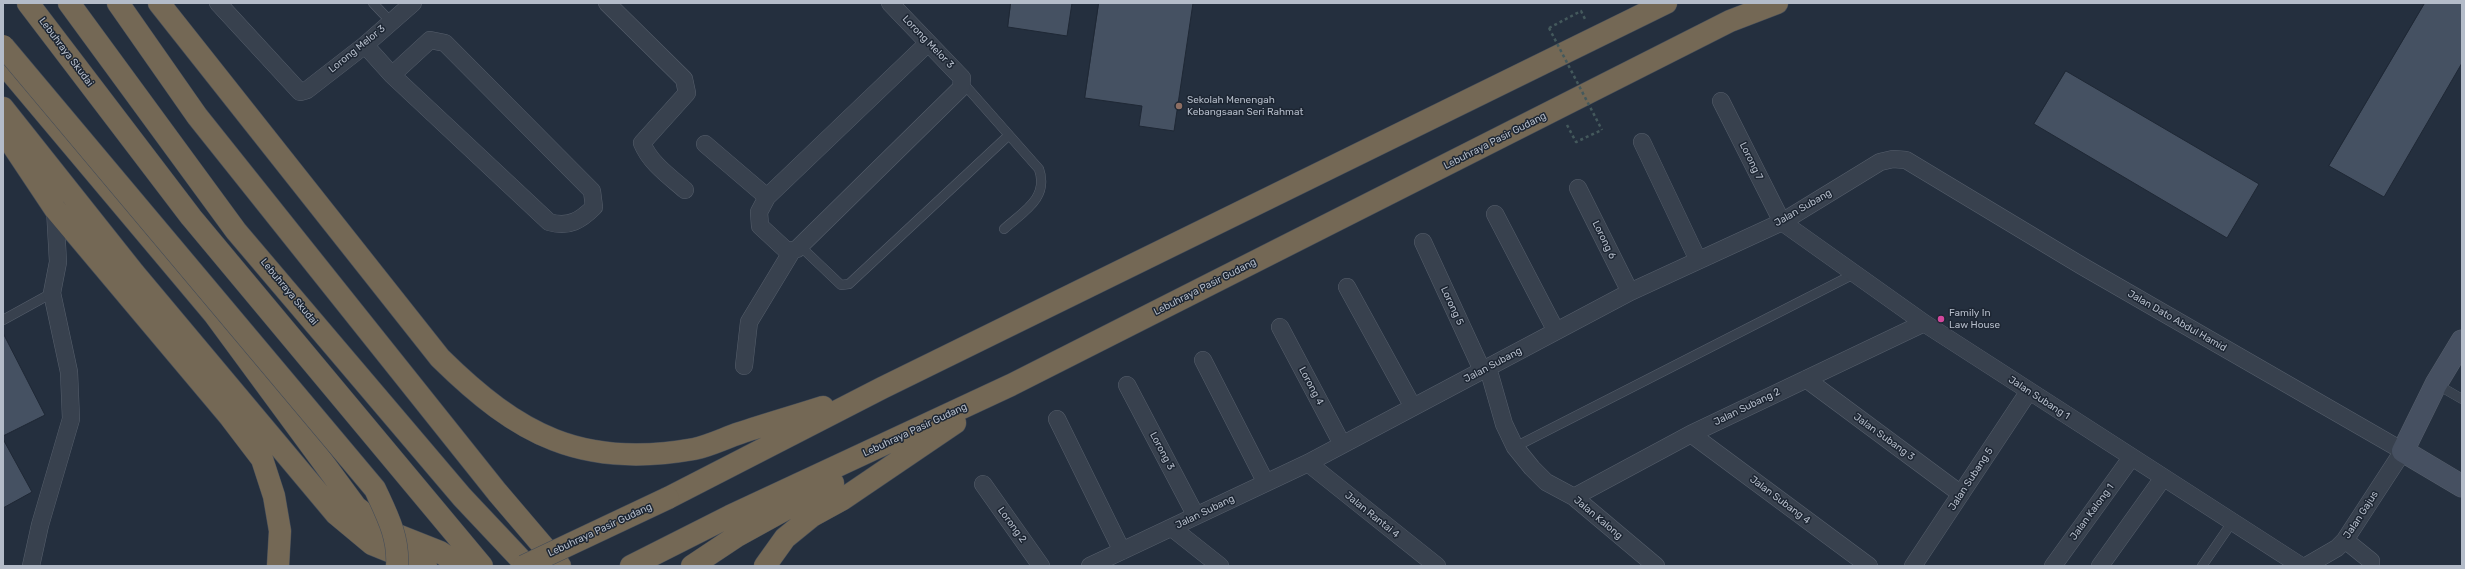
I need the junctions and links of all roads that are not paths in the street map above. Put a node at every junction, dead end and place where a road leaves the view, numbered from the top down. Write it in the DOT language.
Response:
graph roads {
  1 [pos="28,3"];
  2 [pos="69,3"];
  3 [pos="118,3"];
  4 [pos="151,3"];
  5 [pos="159,3"];
  6 [pos="218,3"];
  7 [pos="373,3"];
  8 [pos="413,3"];
  9 [pos="607,3"];
  10 [pos="890,3"];
  11 [pos="1666,3"];
  12 [pos="1777,3"];
  13 [pos="391,22"];
  14 [pos="928,43"];
  15 [pos="365,45"];
  16 [pos="3,46"];
  17 [pos="3,63"];
  18 [pos="392,75"];
  19 [pos="963,82"];
  20 [pos="1721,101"];
  21 [pos="3,108"];
  22 [pos="3,131"];
  23 [pos="1009,135"];
  24 [pos="1642,142"];
  25 [pos="705,144"];
  26 [pos="1892,159"];
  27 [pos="1578,188"];
  28 [pos="685,190"];
  29 [pos="767,196"];
  30 [pos="55,209"];
  31 [pos="1494,214"];
  32 [pos="1782,222"];
  33 [pos="1004,229"];
  34 [pos="1423,242"];
  35 [pos="796,249"];
  36 [pos="1698,260"];
  37 [pos="1854,274"];
  38 [pos="1347,287"];
  39 [pos="1630,292"];
  40 [pos="52,293"];
  41 [pos="3,320"];
  42 [pos="1924,323"];
  43 [pos="1280,327"];
  44 [pos="1556,331"];
  45 [pos="2461,341"];
  46 [pos="440,358"];
  47 [pos="1203,360"];
  48 [pos="744,366"];
  49 [pos="1485,369"];
  50 [pos="1806,379"];
  51 [pos="2436,384"];
  52 [pos="1011,385"];
  53 [pos="1127,385"];
  54 [pos="882,388"];
  55 [pos="2028,391"];
  56 [pos="2462,399"];
  57 [pos="1413,407"];
  58 [pos="1058,419"];
  59 [pos="1691,434"];
  60 [pos="1342,444"];
  61 [pos="1515,446"];
  62 [pos="2403,451"];
  63 [pos="2131,458"];
  64 [pos="1308,463"];
  65 [pos="2163,478"];
  66 [pos="1266,483"];
  67 [pos="983,484"];
  68 [pos="2462,486"];
  69 [pos="1961,494"];
  70 [pos="1574,497"];
  71 [pos="1196,516"];
  72 [pos="2233,521"];
  73 [pos="734,526"];
  74 [pos="1172,528"];
  75 [pos="2346,540"];
  76 [pos="1122,551"];
  77 [pos="31,566"];
  78 [pos="278,566"];
  79 [pos="397,566"];
  80 [pos="426,566"];
  81 [pos="461,566"];
  82 [pos="482,566"];
  83 [pos="525,566"];
  84 [pos="560,566"];
  85 [pos="631,566"];
  86 [pos="692,566"];
  87 [pos="765,566"];
  88 [pos="1041,566"];
  89 [pos="1090,566"];
  90 [pos="1220,566"];
  91 [pos="1437,566"];
  92 [pos="1656,566"];
  93 [pos="1869,566"];
  94 [pos="1913,566"];
  95 [pos="2053,566"];
  96 [pos="2100,566"];
  97 [pos="2202,566"];
  98 [pos="2301,566"];
  99 [pos="2306,566"];
  100 [pos="2371,566"];
  1 -- 82 [label="highway, Lebuhraya Skudai"];
  2 -- 83 [label="highway, Lebuhraya Skudai"];
  3 -- 84 [label="highway"];
  4 -- 46 [label="highway"];
  5 -- 46 [label="highway"];
  6 -- 15 [label="street, Lorong Melor 3"];
  7 -- 13 [label="lane"];
  8 -- 13 [label="street, Lorong Melor 3"];
  9 -- 28 [label="street"];
  10 -- 14 [label="street, Lorong Melor 3"];
  11 -- 54 [label="highway, Lebuhraya Pasir Gudang"];
  12 -- 52 [label="highway, Lebuhraya Pasir Gudang"];
  13 -- 15 [label="street, Lorong Melor 3"];
  14 -- 19 [label="street, Lorong Melor 3"];
  14 -- 29 [label="street"];
  15 -- 18 [label="street"];
  16 -- 79 [label="highway, bridge"];
  17 -- 81 [label="highway"];
  18 -- 18 [label="street"];
  19 -- 23 [label="lane"];
  19 -- 35 [label="street"];
  20 -- 32 [label="street, Lorong 7"];
  21 -- 80 [label="highway"];
  22 -- 30 [label="highway"];
  23 -- 33 [label="lane"];
  23 -- 35 [label="lane"];
  24 -- 36 [label="street"];
  25 -- 29 [label="street"];
  26 -- 32 [label="street, Jalan Subang"];
  26 -- 62 [label="street, Jalan Dato Abdul Hamid"];
  27 -- 39 [label="street, Lorong 6"];
  29 -- 35 [label="street"];
  30 -- 40 [label="street"];
  30 -- 78 [label="highway"];
  31 -- 44 [label="street"];
  32 -- 36 [label="street, Jalan Subang"];
  32 -- 37 [label="street, Jalan Subang 1"];
  34 -- 49 [label="street, Lorong 5"];
  35 -- 48 [label="street"];
  36 -- 39 [label="street, Jalan Subang"];
  37 -- 42 [label="street, Jalan Subang 1"];
  37 -- 61 [label="lane"];
  38 -- 57 [label="street"];
  39 -- 44 [label="street, Jalan Subang"];
  40 -- 41 [label="lane"];
  40 -- 77 [label="street"];
  42 -- 50 [label="street, Jalan Subang 2"];
  42 -- 55 [label="street, Jalan Subang 1"];
  43 -- 60 [label="street, Lorong 4"];
  44 -- 49 [label="street, Jalan Subang"];
  45 -- 51 [label="street"];
  46 -- 54 [label="highway"];
  47 -- 66 [label="street"];
  49 -- 57 [label="street, Jalan Subang"];
  49 -- 61 [label="street, Jalan Kalong"];
  50 -- 59 [label="street, Jalan Subang 2"];
  50 -- 69 [label="street, Jalan Subang 3"];
  51 -- 56 [label="lane"];
  51 -- 62 [label="street"];
  52 -- 73 [label="highway, Lebuhraya Pasir Gudang"];
  52 -- 87 [label="highway"];
  53 -- 71 [label="street, Lorong 3"];
  54 -- 83 [label="highway, Lebuhraya Pasir Gudang, bridge"];
  55 -- 63 [label="street, Jalan Subang 1"];
  55 -- 69 [label="street, Jalan Subang 5"];
  57 -- 60 [label="street, Jalan Subang"];
  58 -- 76 [label="street"];
  59 -- 70 [label="street, Jalan Subang 2"];
  59 -- 93 [label="street, Jalan Subang 4"];
  60 -- 64 [label="street, Jalan Subang"];
  61 -- 70 [label="street, Jalan Kalong"];
  62 -- 68 [label="street, Jalan Dato Abdul Hamid"];
  62 -- 75 [label="street, Jalan Gajus"];
  63 -- 65 [label="street, Jalan Subang 1"];
  63 -- 95 [label="street, Jalan Kalong 1"];
  64 -- 66 [label="street, Jalan Subang"];
  64 -- 91 [label="street, Jalan Rantai 4"];
  65 -- 72 [label="street, Jalan Subang 1"];
  65 -- 96 [label="street"];
  66 -- 71 [label="street, Jalan Subang"];
  67 -- 88 [label="street, Lorong 2"];
  69 -- 94 [label="street, Jalan Subang 5"];
  70 -- 92 [label="street, Jalan Kalong"];
  71 -- 74 [label="street, Jalan Subang"];
  72 -- 97 [label="lane"];
  72 -- 98 [label="street, Jalan Subang 1"];
  73 -- 85 [label="highway, Lebuhraya Pasir Gudang"];
  73 -- 86 [label="highway"];
  74 -- 76 [label="street, Jalan Subang"];
  74 -- 90 [label="street"];
  75 -- 99 [label="street, Jalan Gajus"];
  75 -- 100 [label="street"];
  76 -- 89 [label="street, Jalan Subang"];
}
